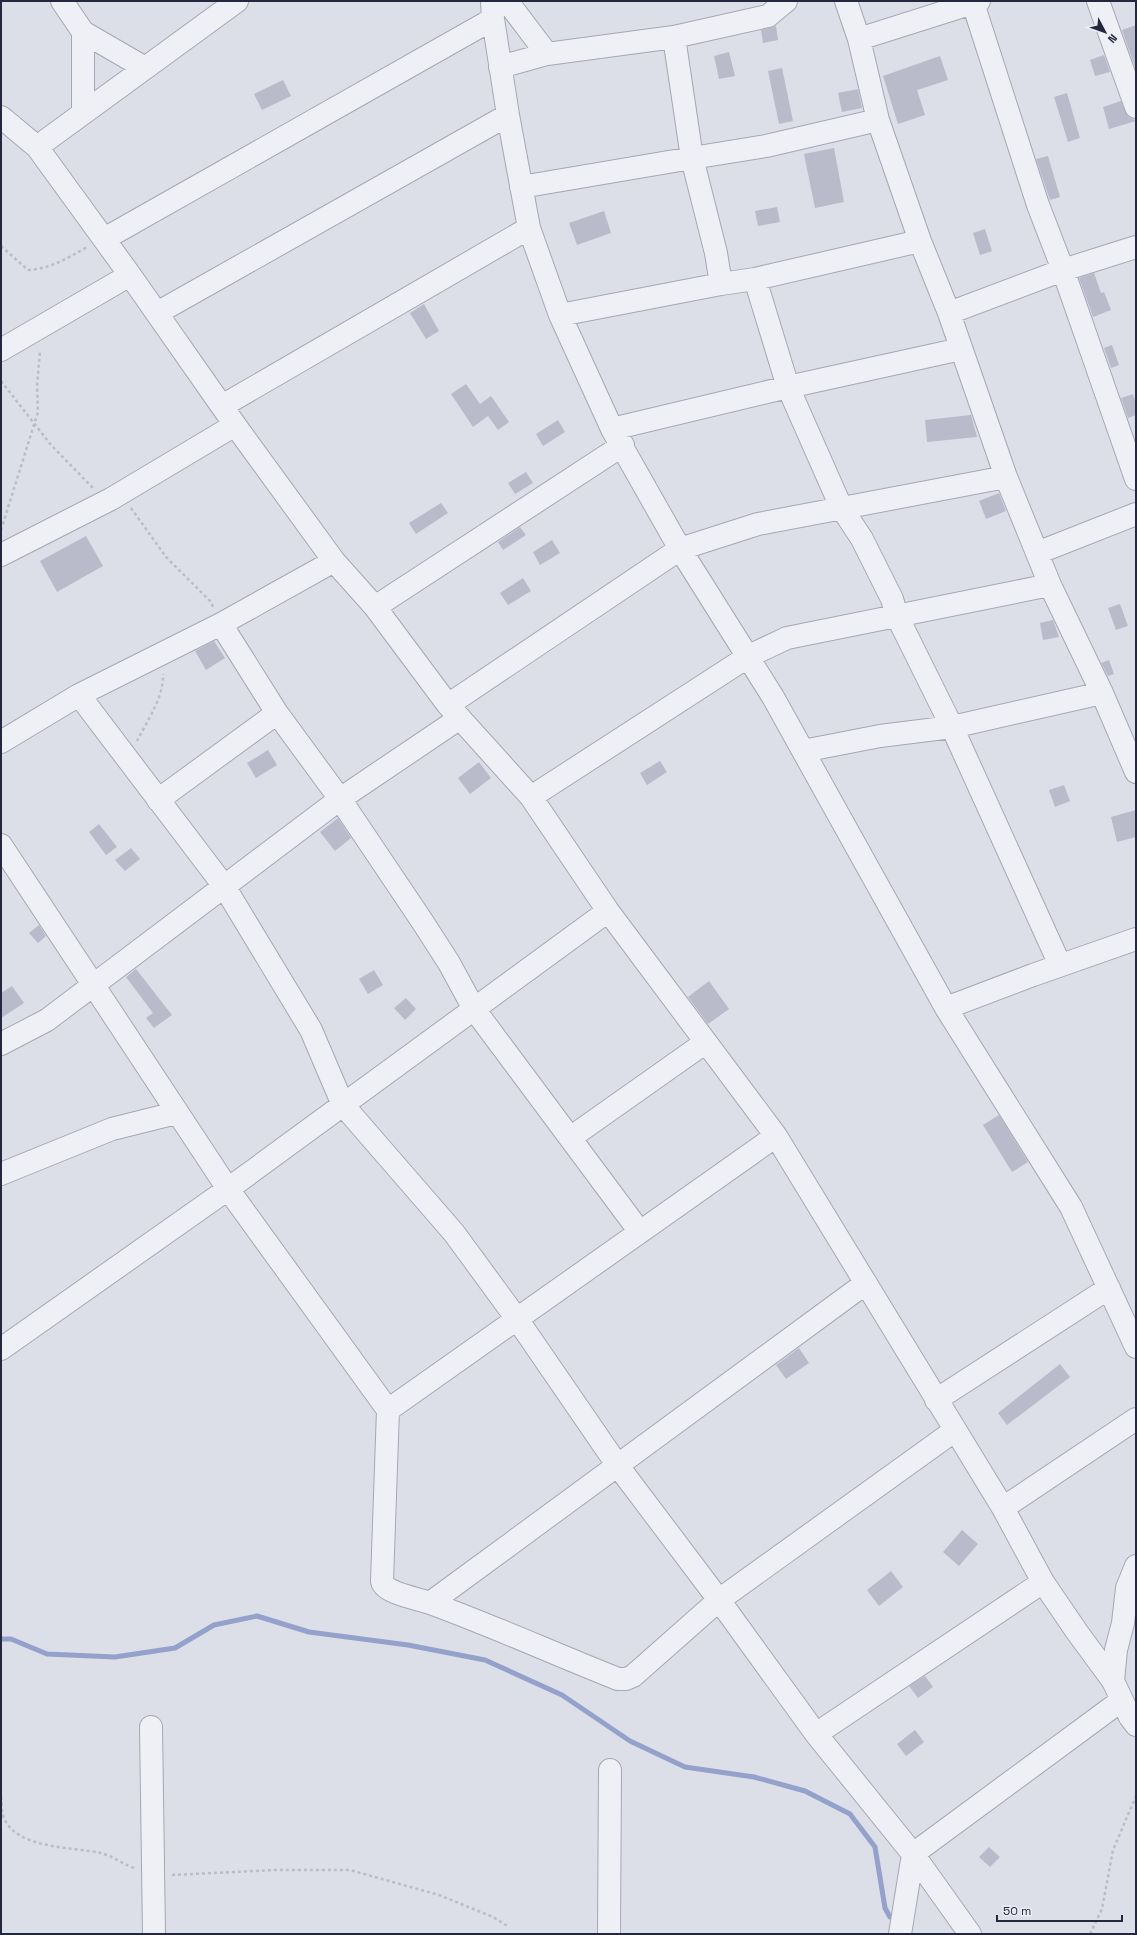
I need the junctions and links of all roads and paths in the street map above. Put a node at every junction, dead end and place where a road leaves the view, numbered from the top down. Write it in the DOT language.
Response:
graph roads {
  1 [pos="62,1"];
  2 [pos="237,1"];
  3 [pos="786,1"];
  4 [pos="846,1"];
  5 [pos="1098,1"];
  6 [pos="976,2"];
  7 [pos="516,6"];
  8 [pos="944,7"];
  9 [pos="493,10"];
  10 [pos="83,32"];
  11 [pos="674,37"];
  12 [pos="859,39"];
  13 [pos="547,54"];
  14 [pos="500,67"];
  15 [pos="145,68"];
  16 [pos="1136,107"];
  17 [pos="83,113"];
  18 [pos="508,116"];
  19 [pos="1,117"];
  20 [pos="878,120"];
  21 [pos="37,147"];
  22 [pos="692,158"];
  23 [pos="521,187"];
  24 [pos="529,228"];
  25 [pos="104,239"];
  26 [pos="920,241"];
  27 [pos="1,246"];
  28 [pos="1136,247"];
  29 [pos="1063,270"];
  30 [pos="130,275"];
  31 [pos="755,279"];
  32 [pos="720,284"];
  33 [pos="157,313"];
  34 [pos="949,313"];
  35 [pos="560,315"];
  36 [pos="43,326"];
  37 [pos="961,349"];
  38 [pos="1,350"];
  39 [pos="788,387"];
  40 [pos="222,406"];
  41 [pos="235,425"];
  42 [pos="617,437"];
  43 [pos="1006,477"];
  44 [pos="1136,479"];
  45 [pos="841,507"];
  46 [pos="1136,514"];
  47 [pos="1,530"];
  48 [pos="680,549"];
  49 [pos="1037,553"];
  50 [pos="1,555"];
  51 [pos="334,561"];
  52 [pos="1050,585"];
  53 [pos="374,607"];
  54 [pos="897,616"];
  55 [pos="221,624"];
  56 [pos="162,653"];
  57 [pos="749,656"];
  58 [pos="1102,693"];
  59 [pos="79,695"];
  60 [pos="454,711"];
  61 [pos="277,713"];
  62 [pos="952,727"];
  63 [pos="1,742"];
  64 [pos="803,751"];
  65 [pos="127,758"];
  66 [pos="1136,772"];
  67 [pos="531,797"];
  68 [pos="340,799"];
  69 [pos="158,800"];
  70 [pos="1,845"];
  71 [pos="224,886"];
  72 [pos="608,911"];
  73 [pos="1136,939"];
  74 [pos="1060,966"];
  75 [pos="94,985"];
  76 [pos="946,1008"];
  77 [pos="474,1009"];
  78 [pos="706,1042"];
  79 [pos="1,1044"];
  80 [pos="343,1105"];
  81 [pos="176,1113"];
  82 [pos="776,1136"];
  83 [pos="570,1138"];
  84 [pos="1,1174"];
  85 [pos="228,1189"];
  86 [pos="640,1232"];
  87 [pos="866,1283"];
  88 [pos="1109,1288"];
  89 [pos="517,1319"];
  90 [pos="1136,1347"];
  91 [pos="1,1349"];
  92 [pos="936,1400"];
  93 [pos="388,1410"];
  94 [pos="1136,1419"];
  95 [pos="954,1431"];
  96 [pos="618,1466"];
  97 [pos="1002,1508"];
  98 [pos="1136,1566"];
  99 [pos="1043,1582"];
  100 [pos="719,1600"];
  101 [pos="430,1602"];
  102 [pos="1113,1681"];
  103 [pos="1122,1700"];
  104 [pos="1136,1725"];
  105 [pos="152,1728"];
  106 [pos="816,1734"];
  107 [pos="610,1770"];
  108 [pos="1136,1796"];
  109 [pos="1,1797"];
  110 [pos="913,1854"];
  111 [pos="141,1871"];
  112 [pos="165,1874"];
  113 [pos="509,1927"];
  114 [pos="154,1934"];
  115 [pos="609,1934"];
  116 [pos="900,1934"];
  117 [pos="970,1934"];
  118 [pos="1090,1934"];
  1 -- 10 [label="street"];
  2 -- 15 [label="street"];
  3 -- 11 [label="street"];
  4 -- 12 [label="street"];
  5 -- 16 [label="street"];
  6 -- 8 [label="street"];
  6 -- 29 [label="street"];
  7 -- 13 [label="street"];
  8 -- 12 [label="street"];
  9 -- 14 [label="street"];
  9 -- 25 [label="street"];
  10 -- 15 [label="street"];
  10 -- 17 [label="street"];
  11 -- 13 [label="street"];
  11 -- 22 [label="street"];
  12 -- 20 [label="street"];
  13 -- 14 [label="street"];
  14 -- 18 [label="street"];
  15 -- 17 [label="street"];
  17 -- 21 [label="street"];
  18 -- 23 [label="street"];
  18 -- 33 [label="street"];
  19 -- 21 [label="street"];
  20 -- 22 [label="street"];
  20 -- 26 [label="street"];
  21 -- 25 [label="street"];
  22 -- 23 [label="street"];
  22 -- 32 [label="street"];
  23 -- 24 [label="street"];
  24 -- 35 [label="street"];
  24 -- 40 [label="street"];
  25 -- 27 [label="path"];
  25 -- 30 [label="street"];
  26 -- 31 [label="street"];
  26 -- 34 [label="street"];
  28 -- 29 [label="street"];
  29 -- 34 [label="street"];
  29 -- 44 [label="street"];
  30 -- 33 [label="street"];
  30 -- 36 [label="street"];
  31 -- 32 [label="street"];
  31 -- 39 [label="street"];
  32 -- 35 [label="street"];
  33 -- 40 [label="street"];
  34 -- 37 [label="street"];
  35 -- 42 [label="street"];
  36 -- 38 [label="street"];
  36 -- 47 [label="path"];
  37 -- 39 [label="street"];
  37 -- 43 [label="street"];
  39 -- 42 [label="street"];
  39 -- 45 [label="street"];
  40 -- 41 [label="street"];
  41 -- 50 [label="street"];
  41 -- 51 [label="street"];
  42 -- 48 [label="street"];
  42 -- 53 [label="street"];
  43 -- 45 [label="street"];
  43 -- 49 [label="street"];
  45 -- 48 [label="street"];
  45 -- 54 [label="street"];
  46 -- 49 [label="street"];
  48 -- 57 [label="street"];
  48 -- 60 [label="street"];
  49 -- 52 [label="street"];
  51 -- 53 [label="street"];
  51 -- 55 [label="street"];
  52 -- 54 [label="street"];
  52 -- 58 [label="street"];
  53 -- 60 [label="street"];
  54 -- 57 [label="street"];
  54 -- 62 [label="street"];
  55 -- 56 [label="street"];
  55 -- 61 [label="street"];
  56 -- 59 [label="street"];
  56 -- 65 [label="path"];
  57 -- 64 [label="street"];
  57 -- 67 [label="street"];
  58 -- 62 [label="street"];
  58 -- 66 [label="street"];
  59 -- 63 [label="street"];
  59 -- 65 [label="street"];
  60 -- 67 [label="street"];
  60 -- 68 [label="street"];
  61 -- 68 [label="street"];
  61 -- 69 [label="street"];
  62 -- 64 [label="street"];
  62 -- 74 [label="street"];
  64 -- 76 [label="street"];
  65 -- 69 [label="street"];
  67 -- 72 [label="street"];
  68 -- 71 [label="street"];
  68 -- 77 [label="street"];
  69 -- 71 [label="street"];
  70 -- 75 [label="street"];
  71 -- 75 [label="street"];
  71 -- 80 [label="street"];
  72 -- 77 [label="street"];
  72 -- 78 [label="street"];
  73 -- 74 [label="street"];
  74 -- 76 [label="street"];
  75 -- 79 [label="street"];
  75 -- 81 [label="street"];
  76 -- 88 [label="street"];
  77 -- 80 [label="street"];
  77 -- 83 [label="street"];
  78 -- 82 [label="street"];
  78 -- 83 [label="street"];
  80 -- 85 [label="street"];
  80 -- 89 [label="street"];
  81 -- 84 [label="street"];
  81 -- 85 [label="street"];
  82 -- 86 [label="street"];
  82 -- 87 [label="street"];
  83 -- 86 [label="street"];
  85 -- 91 [label="street"];
  85 -- 93 [label="street"];
  86 -- 89 [label="street"];
  87 -- 92 [label="street"];
  87 -- 96 [label="street"];
  88 -- 90 [label="street"];
  88 -- 92 [label="street"];
  89 -- 93 [label="street"];
  89 -- 96 [label="street"];
  92 -- 95 [label="street"];
  93 -- 101 [label="street"];
  94 -- 97 [label="street"];
  95 -- 97 [label="street"];
  95 -- 100 [label="street"];
  96 -- 100 [label="street"];
  96 -- 101 [label="street"];
  97 -- 99 [label="street"];
  98 -- 102 [label="street"];
  99 -- 102 [label="street"];
  99 -- 106 [label="street"];
  100 -- 101 [label="street"];
  100 -- 106 [label="street"];
  102 -- 103 [label="street"];
  103 -- 104 [label="street"];
  103 -- 110 [label="street"];
  105 -- 114 [label="street"];
  106 -- 110 [label="street"];
  107 -- 115 [label="street"];
  108 -- 118 [label="path"];
  109 -- 111 [label="path"];
  110 -- 116 [label="street"];
  110 -- 117 [label="street"];
  112 -- 113 [label="path"];
}
